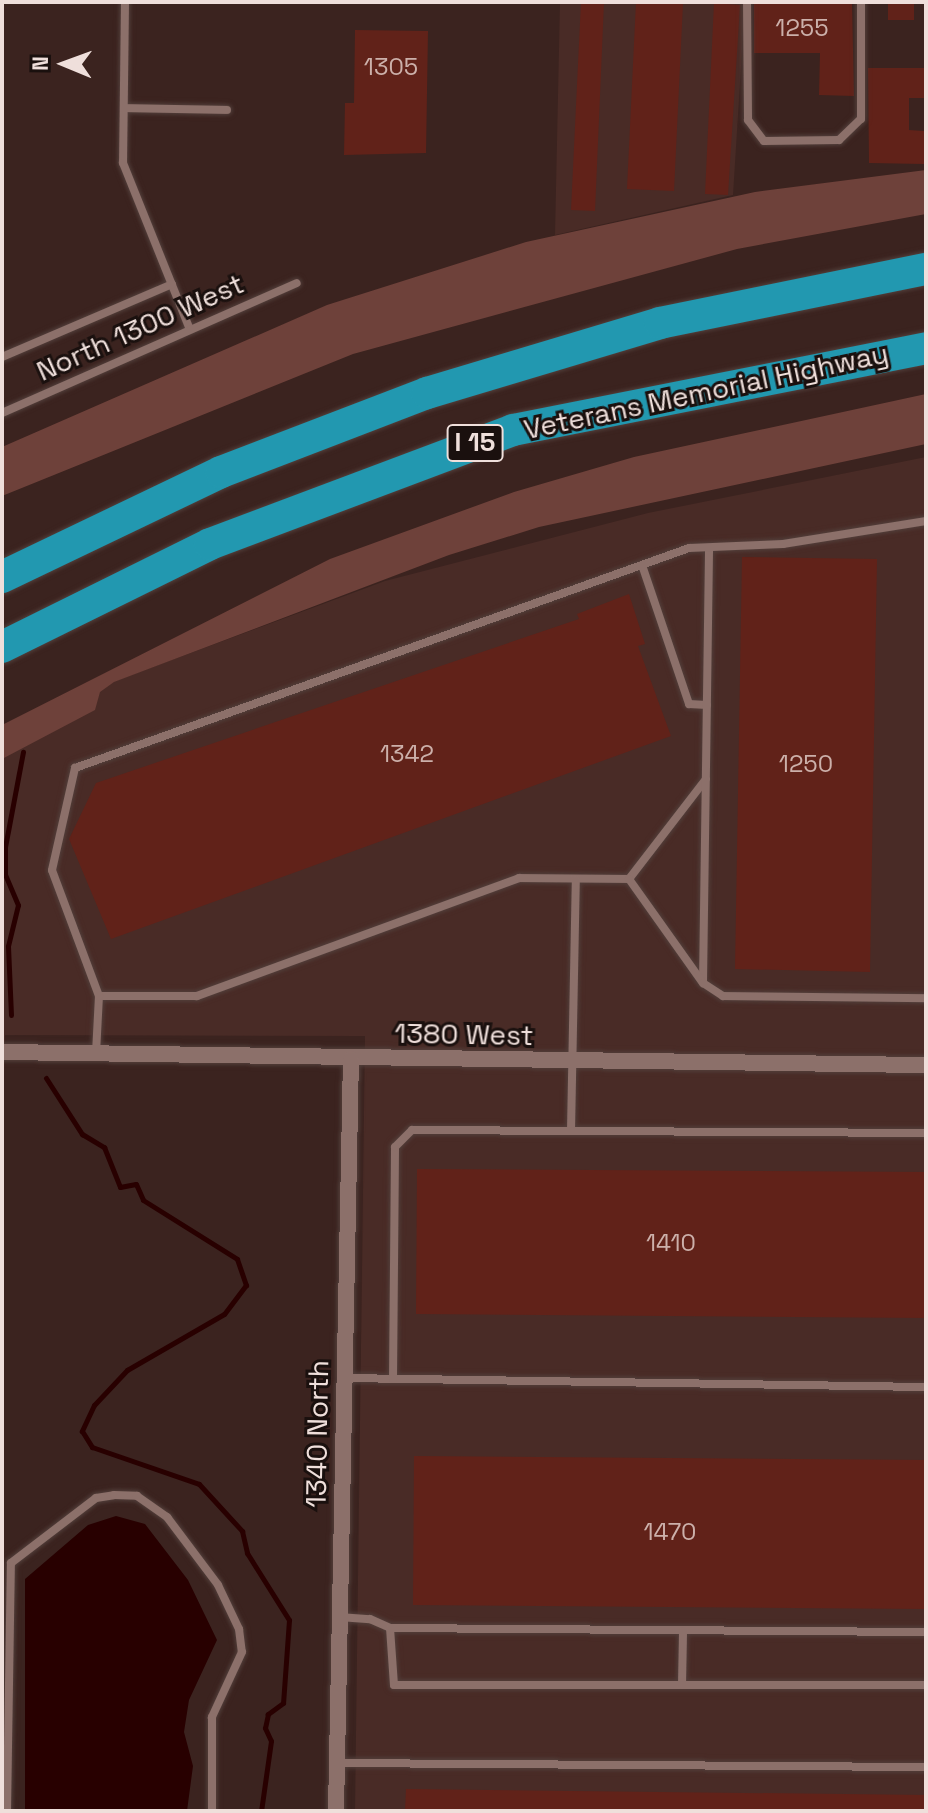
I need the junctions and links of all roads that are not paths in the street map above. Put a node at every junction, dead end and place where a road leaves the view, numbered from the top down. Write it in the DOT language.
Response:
graph roads {
  1 [pos="125,2"];
  2 [pos="747,3"];
  3 [pos="861,3"];
  4 [pos="124,108"];
  5 [pos="227,110"];
  6 [pos="926,269"];
  7 [pos="297,283"];
  8 [pos="172,284"];
  9 [pos="189,327"];
  10 [pos="926,348"];
  11 [pos="2,357"];
  12 [pos="2,413"];
  13 [pos="926,521"];
  14 [pos="709,548"];
  15 [pos="57,549"];
  16 [pos="2,561"];
  17 [pos="642,565"];
  18 [pos="2,577"];
  19 [pos="78,608"];
  20 [pos="2,647"];
  21 [pos="2,669"];
  22 [pos="707,705"];
  23 [pos="706,779"];
  24 [pos="576,879"];
  25 [pos="629,879"];
  26 [pos="703,983"];
  27 [pos="99,996"];
  28 [pos="926,998"];
  29 [pos="2,1052"];
  30 [pos="96,1053"];
  31 [pos="351,1059"];
  32 [pos="573,1061"];
  33 [pos="926,1065"];
  34 [pos="571,1131"];
  35 [pos="926,1133"];
  36 [pos="345,1378"];
  37 [pos="393,1379"];
  38 [pos="926,1387"];
  39 [pos="339,1617"];
  40 [pos="390,1628"];
  41 [pos="683,1631"];
  42 [pos="926,1632"];
  43 [pos="682,1685"];
  44 [pos="926,1685"];
  45 [pos="336,1763"];
  46 [pos="926,1767"];
  47 [pos="7,1811"];
  48 [pos="212,1811"];
  49 [pos="336,1811"];
  1 -- 4 [label="lane"];
  2 -- 3 [label="lane"];
  4 -- 5 [label="lane"];
  4 -- 8 [label="lane"];
  6 -- 15 [label="highway, I 15"];
  7 -- 9 [label="lane, North 1300 West"];
  8 -- 9 [label="lane"];
  8 -- 11 [label="lane"];
  9 -- 12 [label="lane, North 1300 West"];
  10 -- 19 [label="highway, Veterans Memorial Highway / I 15"];
  13 -- 14 [label="lane"];
  14 -- 17 [label="lane"];
  14 -- 22 [label="lane"];
  15 -- 16 [label="highway"];
  15 -- 18 [label="highway, I 15"];
  17 -- 22 [label="lane"];
  17 -- 27 [label="lane"];
  19 -- 20 [label="highway, Veterans Memorial Highway / I 15"];
  19 -- 21 [label="highway"];
  22 -- 23 [label="lane"];
  23 -- 25 [label="lane"];
  23 -- 26 [label="lane"];
  24 -- 25 [label="lane"];
  24 -- 27 [label="lane"];
  24 -- 32 [label="lane"];
  25 -- 26 [label="lane"];
  26 -- 28 [label="lane"];
  27 -- 30 [label="lane"];
  29 -- 30 [label="street, 1380 West"];
  30 -- 31 [label="street, 1380 West"];
  31 -- 32 [label="street, 1380 West"];
  31 -- 36 [label="street, 1340 North"];
  32 -- 33 [label="street, 1380 West"];
  32 -- 34 [label="lane"];
  34 -- 35 [label="lane"];
  34 -- 37 [label="lane"];
  36 -- 37 [label="lane"];
  36 -- 39 [label="street, 1340 North"];
  37 -- 38 [label="lane"];
  39 -- 40 [label="lane"];
  39 -- 45 [label="street, 1340 North"];
  40 -- 41 [label="lane"];
  40 -- 43 [label="lane"];
  41 -- 42 [label="lane"];
  41 -- 43 [label="lane"];
  43 -- 44 [label="lane"];
  45 -- 46 [label="lane"];
  45 -- 49 [label="street, 1340 North"];
  47 -- 48 [label="lane"];
}
